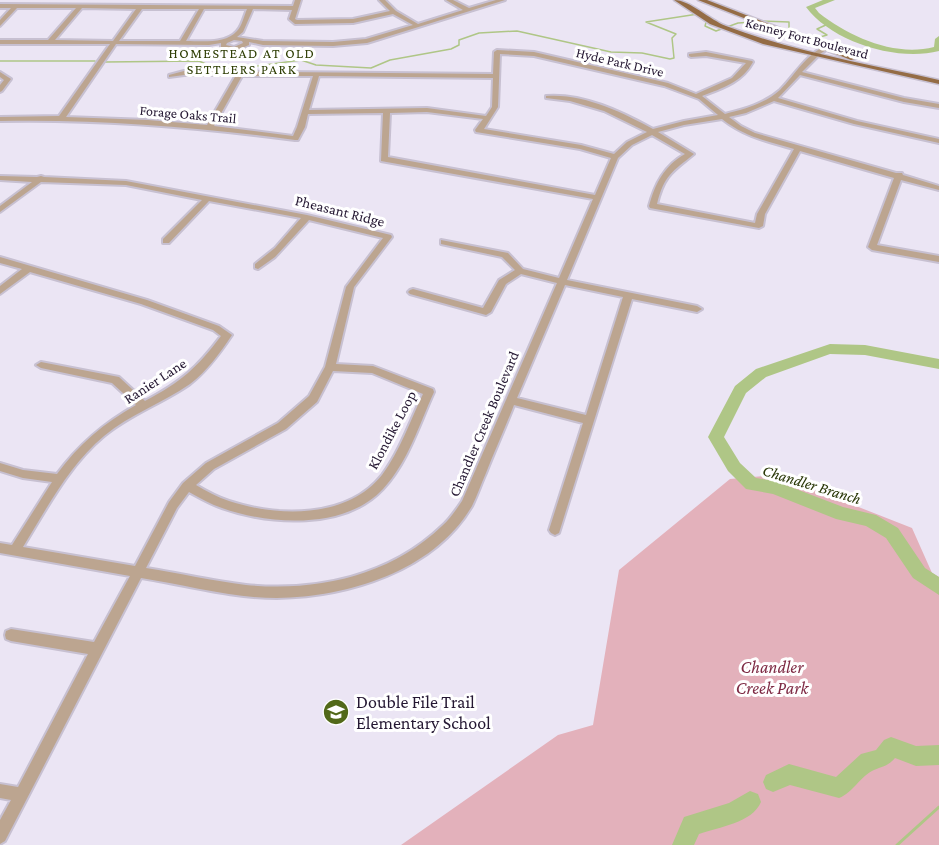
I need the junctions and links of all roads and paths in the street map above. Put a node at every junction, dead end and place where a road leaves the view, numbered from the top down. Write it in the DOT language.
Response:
graph roads {
  1 [pos="298,0"];
  2 [pos="382,0"];
  3 [pos="450,0"];
  4 [pos="502,0"];
  5 [pos="677,0"];
  6 [pos="701,0"];
  7 [pos="0,6"];
  8 [pos="16,6"];
  9 [pos="80,7"];
  10 [pos="140,7"];
  11 [pos="202,8"];
  12 [pos="250,8"];
  13 [pos="295,8"];
  14 [pos="468,10"];
  15 [pos="394,12"];
  16 [pos="0,24"];
  17 [pos="418,26"];
  18 [pos="240,32"];
  19 [pos="0,42"];
  20 [pos="50,42"];
  21 [pos="227,42"];
  22 [pos="245,42"];
  23 [pos="116,43"];
  24 [pos="183,43"];
  25 [pos="824,46"];
  26 [pos="691,55"];
  27 [pos="812,55"];
  28 [pos="799,73"];
  29 [pos="0,74"];
  30 [pos="240,74"];
  31 [pos="171,76"];
  32 [pos="315,76"];
  33 [pos="496,76"];
  34 [pos="939,80"];
  35 [pos="0,90"];
  36 [pos="696,96"];
  37 [pos="548,97"];
  38 [pos="773,99"];
  39 [pos="939,105"];
  40 [pos="387,111"];
  41 [pos="306,112"];
  42 [pos="723,116"];
  43 [pos="61,118"];
  44 [pos="488,118"];
  45 [pos="0,119"];
  46 [pos="210,127"];
  47 [pos="653,131"];
  48 [pos="939,141"];
  49 [pos="798,148"];
  50 [pos="615,157"];
  51 [pos="899,175"];
  52 [pos="0,178"];
  53 [pos="41,178"];
  54 [pos="939,188"];
  55 [pos="208,198"];
  56 [pos="598,198"];
  57 [pos="0,210"];
  58 [pos="307,217"];
  59 [pos="166,241"];
  60 [pos="444,242"];
  61 [pos="939,259"];
  62 [pos="0,260"];
  63 [pos="258,266"];
  64 [pos="28,269"];
  65 [pos="520,271"];
  66 [pos="561,281"];
  67 [pos="0,291"];
  68 [pos="413,292"];
  69 [pos="628,296"];
  70 [pos="697,309"];
  71 [pos="41,365"];
  72 [pos="330,367"];
  73 [pos="512,401"];
  74 [pos="144,406"];
  75 [pos="589,420"];
  76 [pos="0,467"];
  77 [pos="60,479"];
  78 [pos="187,486"];
  79 [pos="555,530"];
  80 [pos="0,548"];
  81 [pos="15,550"];
  82 [pos="138,572"];
  83 [pos="11,635"];
  84 [pos="97,649"];
  85 [pos="0,791"];
  86 [pos="22,795"];
  87 [pos="0,836"];
  1 -- 13 [label="street"];
  2 -- 15 [label="street"];
  3 -- 14 [label="street"];
  4 -- 14 [label="street"];
  5 -- 27 [label="main road, Kenney Fort Boulevard"];
  6 -- 25 [label="main road, Kenney Fort Boulevard"];
  7 -- 8 [label="street"];
  8 -- 9 [label="street"];
  8 -- 16 [label="street"];
  9 -- 10 [label="street"];
  9 -- 20 [label="street"];
  10 -- 11 [label="street"];
  10 -- 23 [label="street"];
  11 -- 12 [label="street"];
  11 -- 24 [label="street"];
  12 -- 13 [label="street"];
  12 -- 18 [label="street"];
  13 -- 15 [label="street"];
  14 -- 17 [label="street"];
  15 -- 17 [label="street"];
  17 -- 22 [label="street"];
  18 -- 21 [label="street"];
  18 -- 22 [label="street"];
  19 -- 20 [label="street"];
  20 -- 23 [label="street"];
  21 -- 22 [label="street"];
  21 -- 22 [label="street"];
  21 -- 24 [label="street"];
  23 -- 24 [label="street"];
  23 -- 43 [label="street"];
  25 -- 27 [label="street, Chandler Creek Boulevard"];
  25 -- 34 [label="main road, Kenney Fort Boulevard"];
  26 -- 36 [label="street"];
  27 -- 28 [label="street, Chandler Creek Boulevard"];
  27 -- 34 [label="main road, Kenney Fort Boulevard"];
  28 -- 38 [label="street, Chandler Creek Boulevard"];
  28 -- 39 [label="street"];
  29 -- 35 [label="street"];
  30 -- 31 [label="street"];
  30 -- 32 [label="street"];
  30 -- 46 [label="street"];
  32 -- 33 [label="street"];
  32 -- 41 [label="street, Forage Oaks Trail"];
  33 -- 36 [label="street, Hyde Park Drive"];
  33 -- 44 [label="street, Hyde Park Drive"];
  36 -- 42 [label="street, Hyde Park Drive"];
  37 -- 47 [label="street"];
  38 -- 42 [label="street, Chandler Creek Boulevard"];
  38 -- 48 [label="street"];
  40 -- 41 [label="street"];
  40 -- 44 [label="street"];
  40 -- 56 [label="street"];
  41 -- 46 [label="street, Forage Oaks Trail"];
  42 -- 47 [label="street, Chandler Creek Boulevard"];
  42 -- 49 [label="street, Hyde Park Drive"];
  43 -- 45 [label="street, Forage Oaks Trail"];
  43 -- 46 [label="street, Forage Oaks Trail"];
  44 -- 50 [label="street"];
  47 -- 49 [label="street"];
  47 -- 50 [label="street, Chandler Creek Boulevard"];
  49 -- 51 [label="street, Hyde Park Drive"];
  50 -- 56 [label="street, Chandler Creek Boulevard"];
  51 -- 54 [label="street, Hyde Park Drive"];
  51 -- 61 [label="street"];
  52 -- 53 [label="street, Pheasant Ridge"];
  53 -- 55 [label="street, Pheasant Ridge"];
  53 -- 57 [label="street"];
  55 -- 58 [label="street, Pheasant Ridge"];
  55 -- 59 [label="street"];
  56 -- 66 [label="street, Chandler Creek Boulevard"];
  58 -- 63 [label="street"];
  58 -- 72 [label="street, Pheasant Ridge"];
  60 -- 65 [label="street"];
  62 -- 64 [label="street, Ranier Lane"];
  64 -- 67 [label="street"];
  64 -- 74 [label="street, Ranier Lane"];
  65 -- 66 [label="street"];
  65 -- 68 [label="street"];
  66 -- 69 [label="street"];
  66 -- 73 [label="street, Chandler Creek Boulevard"];
  69 -- 70 [label="street"];
  69 -- 75 [label="street"];
  71 -- 74 [label="street"];
  72 -- 78 [label="street, Pheasant Ridge"];
  72 -- 78 [label="street, Klondike Loop"];
  73 -- 75 [label="street"];
  73 -- 82 [label="street, Chandler Creek Boulevard"];
  74 -- 77 [label="street, Ranier Lane"];
  75 -- 79 [label="street"];
  76 -- 77 [label="street"];
  77 -- 81 [label="street, Ranier Lane"];
  78 -- 82 [label="street, Pheasant Ridge"];
  80 -- 81 [label="street, Chandler Creek Boulevard"];
  81 -- 82 [label="street, Chandler Creek Boulevard"];
  82 -- 84 [label="street, Pheasant Ridge"];
  83 -- 84 [label="street"];
  84 -- 86 [label="street, Pheasant Ridge"];
  85 -- 86 [label="street"];
  86 -- 87 [label="street, Pheasant Ridge"];
}
